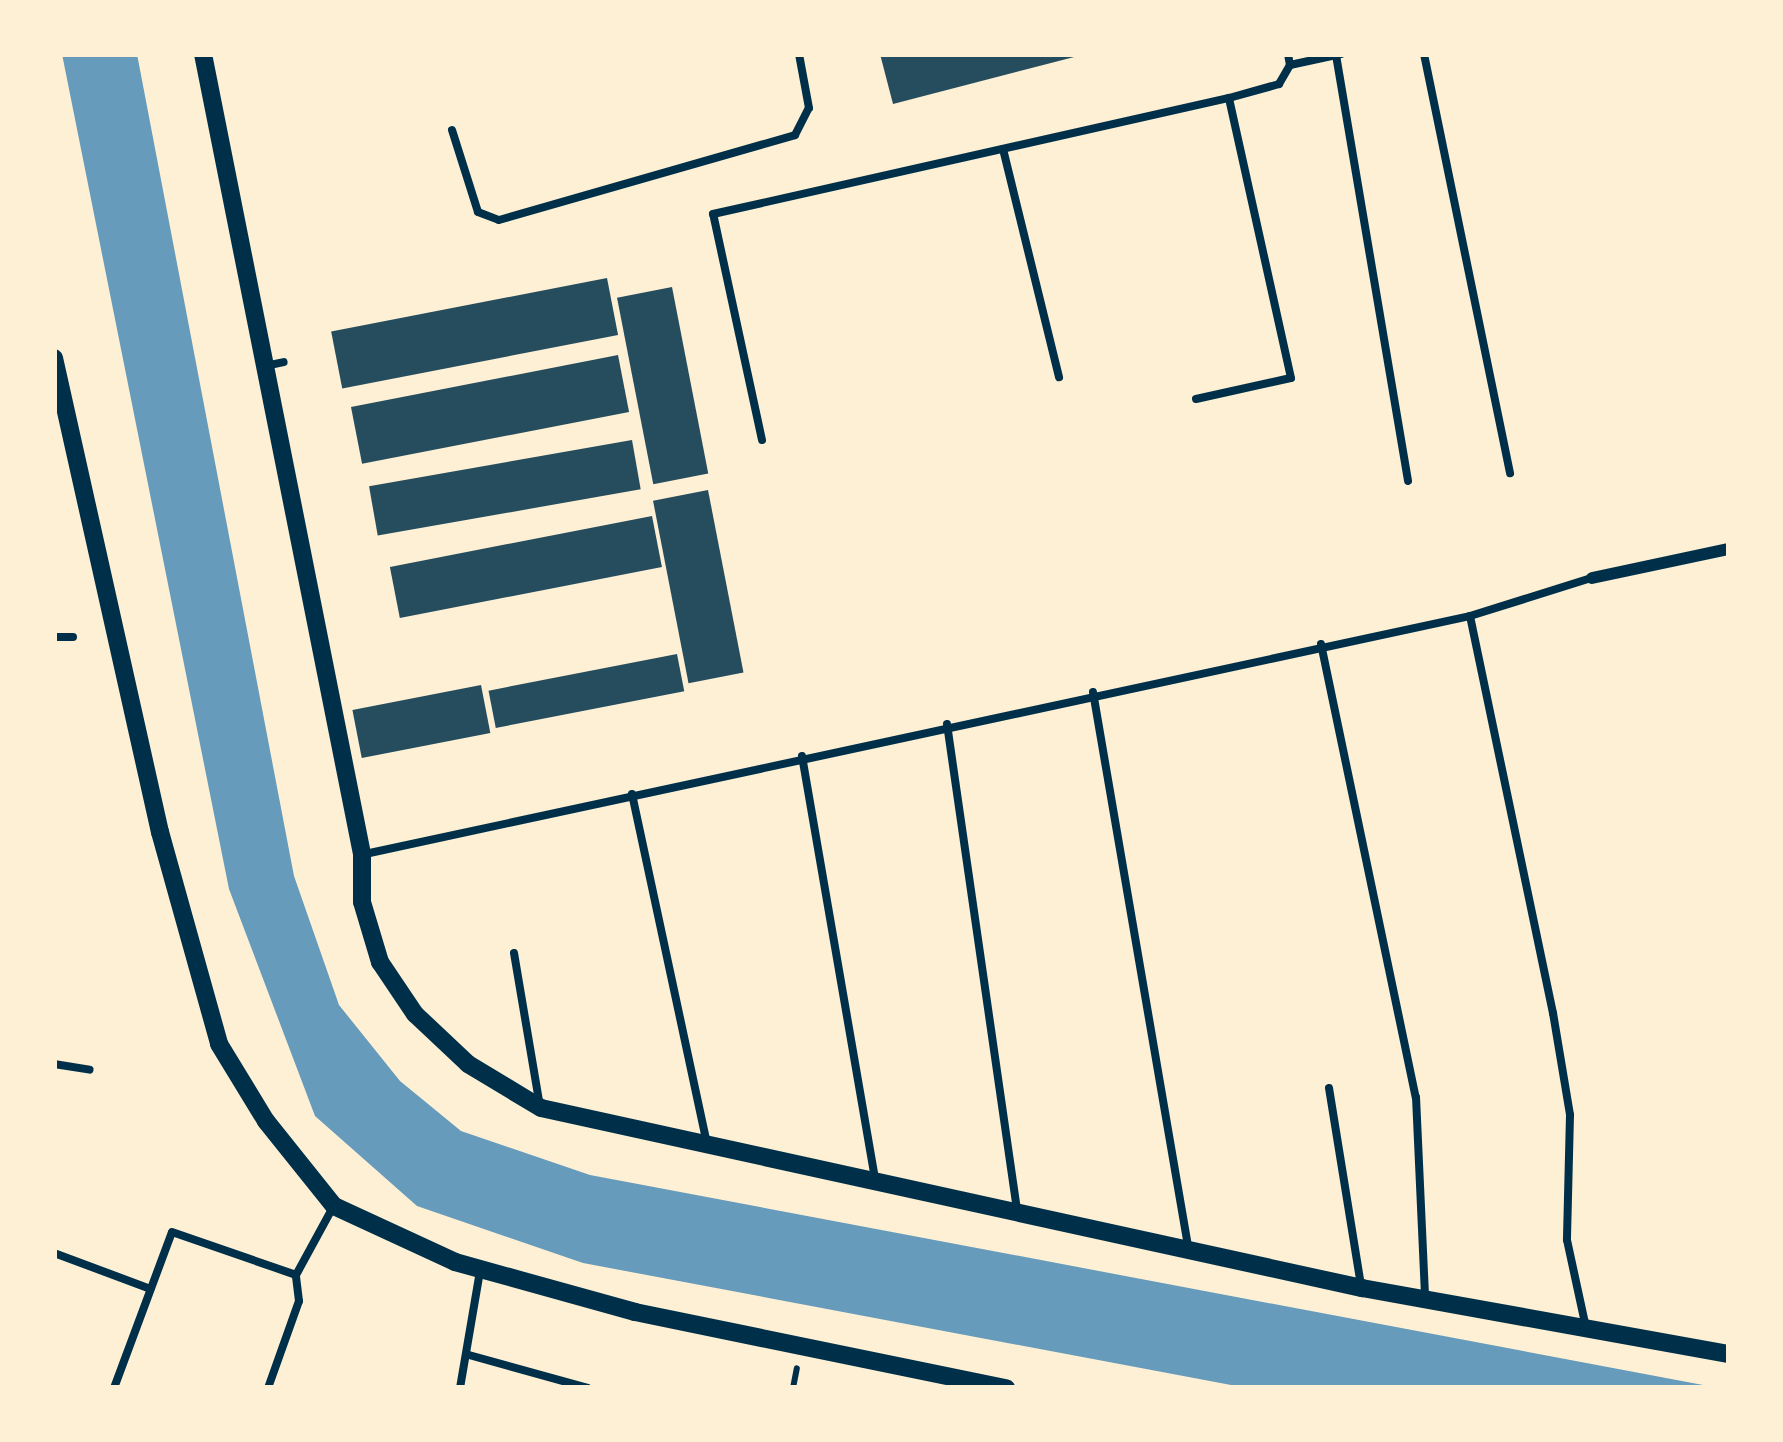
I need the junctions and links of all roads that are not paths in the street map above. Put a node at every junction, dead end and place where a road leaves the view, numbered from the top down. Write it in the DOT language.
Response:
graph roads {
  1 [pos="203,54"];
  2 [pos="799,54"];
  3 [pos="1288,54"];
  4 [pos="1424,54"];
  5 [pos="1338,55"];
  6 [pos="1290,65"];
  7 [pos="1229,98"];
  8 [pos="452,130"];
  9 [pos="1003,149"];
  10 [pos="54,358"];
  11 [pos="284,362"];
  12 [pos="263,366"];
  13 [pos="1059,377"];
  14 [pos="57,398"];
  15 [pos="1196,399"];
  16 [pos="762,440"];
  17 [pos="1510,472"];
  18 [pos="1408,481"];
  19 [pos="1729,549"];
  20 [pos="1592,578"];
  21 [pos="1470,616"];
  22 [pos="54,637"];
  23 [pos="73,637"];
  24 [pos="1321,644"];
  25 [pos="1093,692"];
  26 [pos="947,724"];
  27 [pos="802,756"];
  28 [pos="632,794"];
  29 [pos="362,854"];
  30 [pos="514,953"];
  31 [pos="54,1064"];
  32 [pos="90,1070"];
  33 [pos="1329,1088"];
  34 [pos="541,1108"];
  35 [pos="707,1145"];
  36 [pos="875,1182"];
  37 [pos="334,1205"];
  38 [pos="1018,1214"];
  39 [pos="1189,1250"];
  40 [pos="54,1253"];
  41 [pos="480,1268"];
  42 [pos="296,1275"];
  43 [pos="1362,1288"];
  44 [pos="151,1289"];
  45 [pos="1425,1298"];
  46 [pos="1586,1328"];
  47 [pos="1729,1354"];
  48 [pos="469,1355"];
  49 [pos="114,1388"];
  50 [pos="268,1388"];
  51 [pos="460,1388"];
  52 [pos="588,1388"];
  53 [pos="1006,1388"];
  1 -- 12 [label="street"];
  2 -- 8 [label="lane"];
  3 -- 6 [label="lane"];
  4 -- 17 [label="lane"];
  5 -- 6 [label="lane"];
  5 -- 18 [label="lane"];
  6 -- 7 [label="lane"];
  7 -- 9 [label="lane"];
  7 -- 15 [label="lane"];
  9 -- 13 [label="lane"];
  9 -- 16 [label="lane"];
  10 -- 14 [label="street"];
  11 -- 12 [label="lane"];
  12 -- 29 [label="street"];
  14 -- 37 [label="street"];
  19 -- 20 [label="street"];
  20 -- 21 [label="lane"];
  21 -- 24 [label="lane"];
  21 -- 46 [label="lane"];
  22 -- 23 [label="lane"];
  24 -- 25 [label="lane"];
  24 -- 45 [label="lane"];
  25 -- 26 [label="lane"];
  25 -- 39 [label="lane"];
  26 -- 27 [label="lane"];
  26 -- 38 [label="lane"];
  27 -- 28 [label="lane"];
  27 -- 36 [label="lane"];
  28 -- 29 [label="lane"];
  28 -- 35 [label="lane"];
  29 -- 34 [label="street"];
  30 -- 34 [label="lane"];
  31 -- 32 [label="lane"];
  33 -- 43 [label="lane"];
  34 -- 35 [label="street"];
  35 -- 36 [label="street"];
  36 -- 38 [label="street"];
  37 -- 41 [label="street"];
  37 -- 42 [label="lane"];
  38 -- 39 [label="street"];
  39 -- 43 [label="street"];
  40 -- 44 [label="lane"];
  41 -- 48 [label="lane"];
  41 -- 53 [label="street"];
  42 -- 44 [label="lane"];
  42 -- 50 [label="lane"];
  43 -- 45 [label="street"];
  44 -- 49 [label="lane"];
  45 -- 46 [label="street"];
  46 -- 47 [label="street"];
  48 -- 51 [label="lane"];
  48 -- 52 [label="lane"];
}
